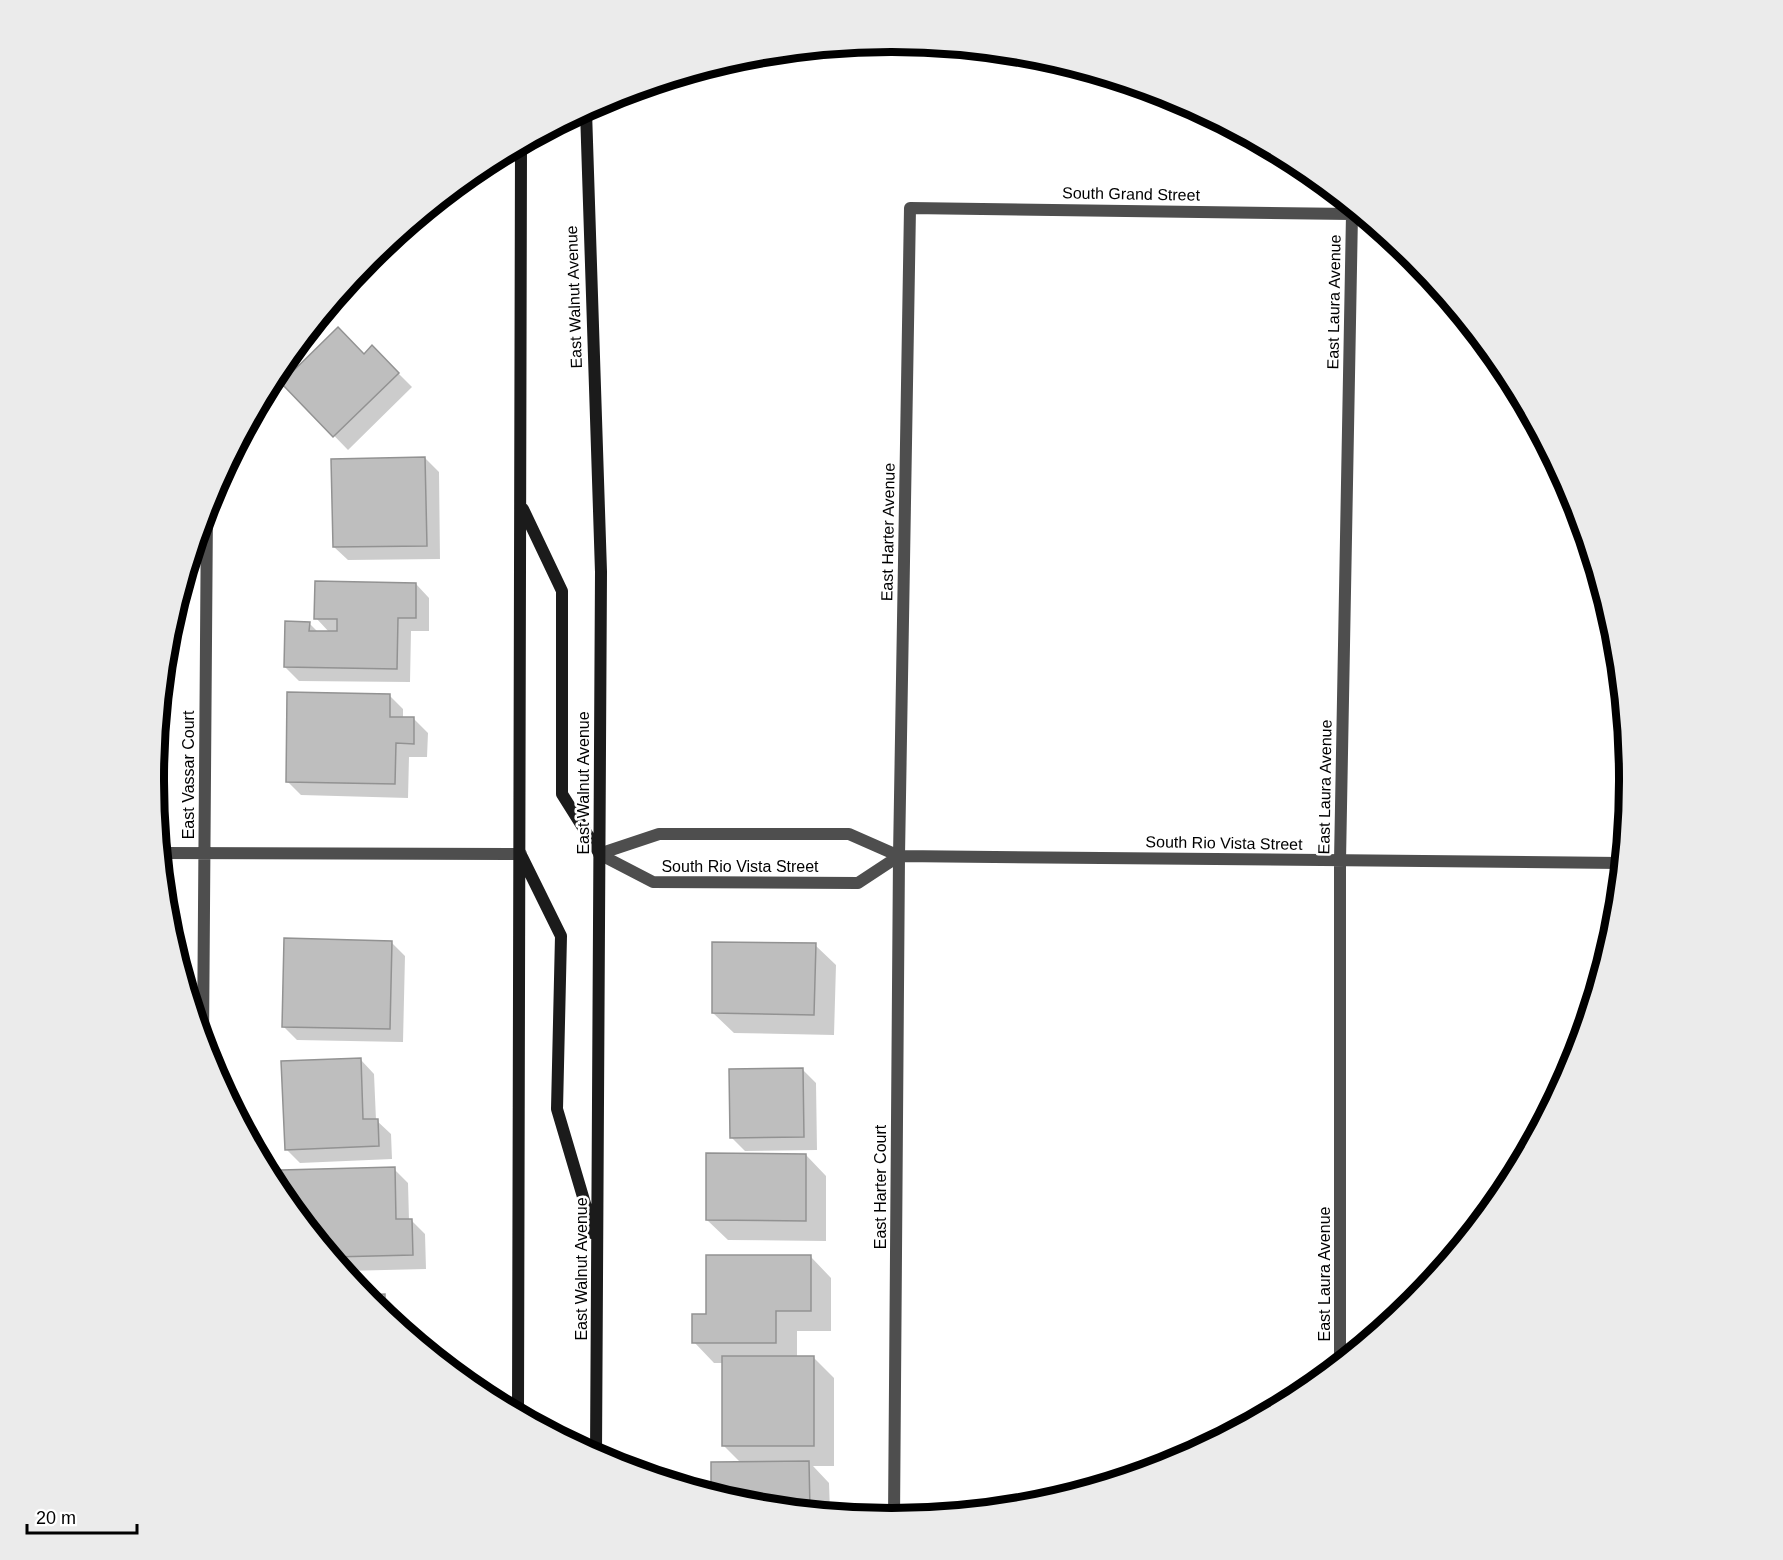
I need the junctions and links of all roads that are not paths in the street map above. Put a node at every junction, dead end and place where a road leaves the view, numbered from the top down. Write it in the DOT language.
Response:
graph roads {
  1 [pos="585,121"];
  2 [pos="521,154"];
  3 [pos="910,208"];
  4 [pos="1347,214"];
  5 [pos="1352,218"];
  6 [pos="521,504"];
  7 [pos="207,536"];
  8 [pos="168,853"];
  9 [pos="204,854"];
  10 [pos="521,854"];
  11 [pos="599,854"];
  12 [pos="899,856"];
  13 [pos="1340,861"];
  14 [pos="1614,863"];
  15 [pos="203,1014"];
  16 [pos="598,1246"];
  17 [pos="1340,1352"];
  18 [pos="518,1404"];
  19 [pos="596,1444"];
  20 [pos="894,1508"];
  1 -- 11 [label="main road, East Walnut Avenue"];
  2 -- 6 [label="main road"];
  3 -- 4 [label="street, South Grand Street"];
  3 -- 12 [label="street, East Harter Avenue"];
  5 -- 13 [label="street, East Laura Avenue"];
  6 -- 10 [label="main road"];
  6 -- 11 [label="main road"];
  7 -- 9 [label="street, East Vassar Court"];
  8 -- 9 [label="street"];
  9 -- 10 [label="street"];
  9 -- 15 [label="street, East Vassar Court"];
  10 -- 16 [label="main road"];
  10 -- 18 [label="main road"];
  11 -- 12 [label="street, South Rio Vista Street"];
  11 -- 12 [label="street, South Rio Vista Street"];
  11 -- 16 [label="main road, East Walnut Avenue"];
  12 -- 13 [label="street, South Rio Vista Street"];
  12 -- 20 [label="street, East Harter Court"];
  13 -- 14 [label="street, South Rio Vista Street"];
  13 -- 17 [label="street, East Laura Avenue"];
  16 -- 19 [label="main road, East Walnut Avenue"];
}
